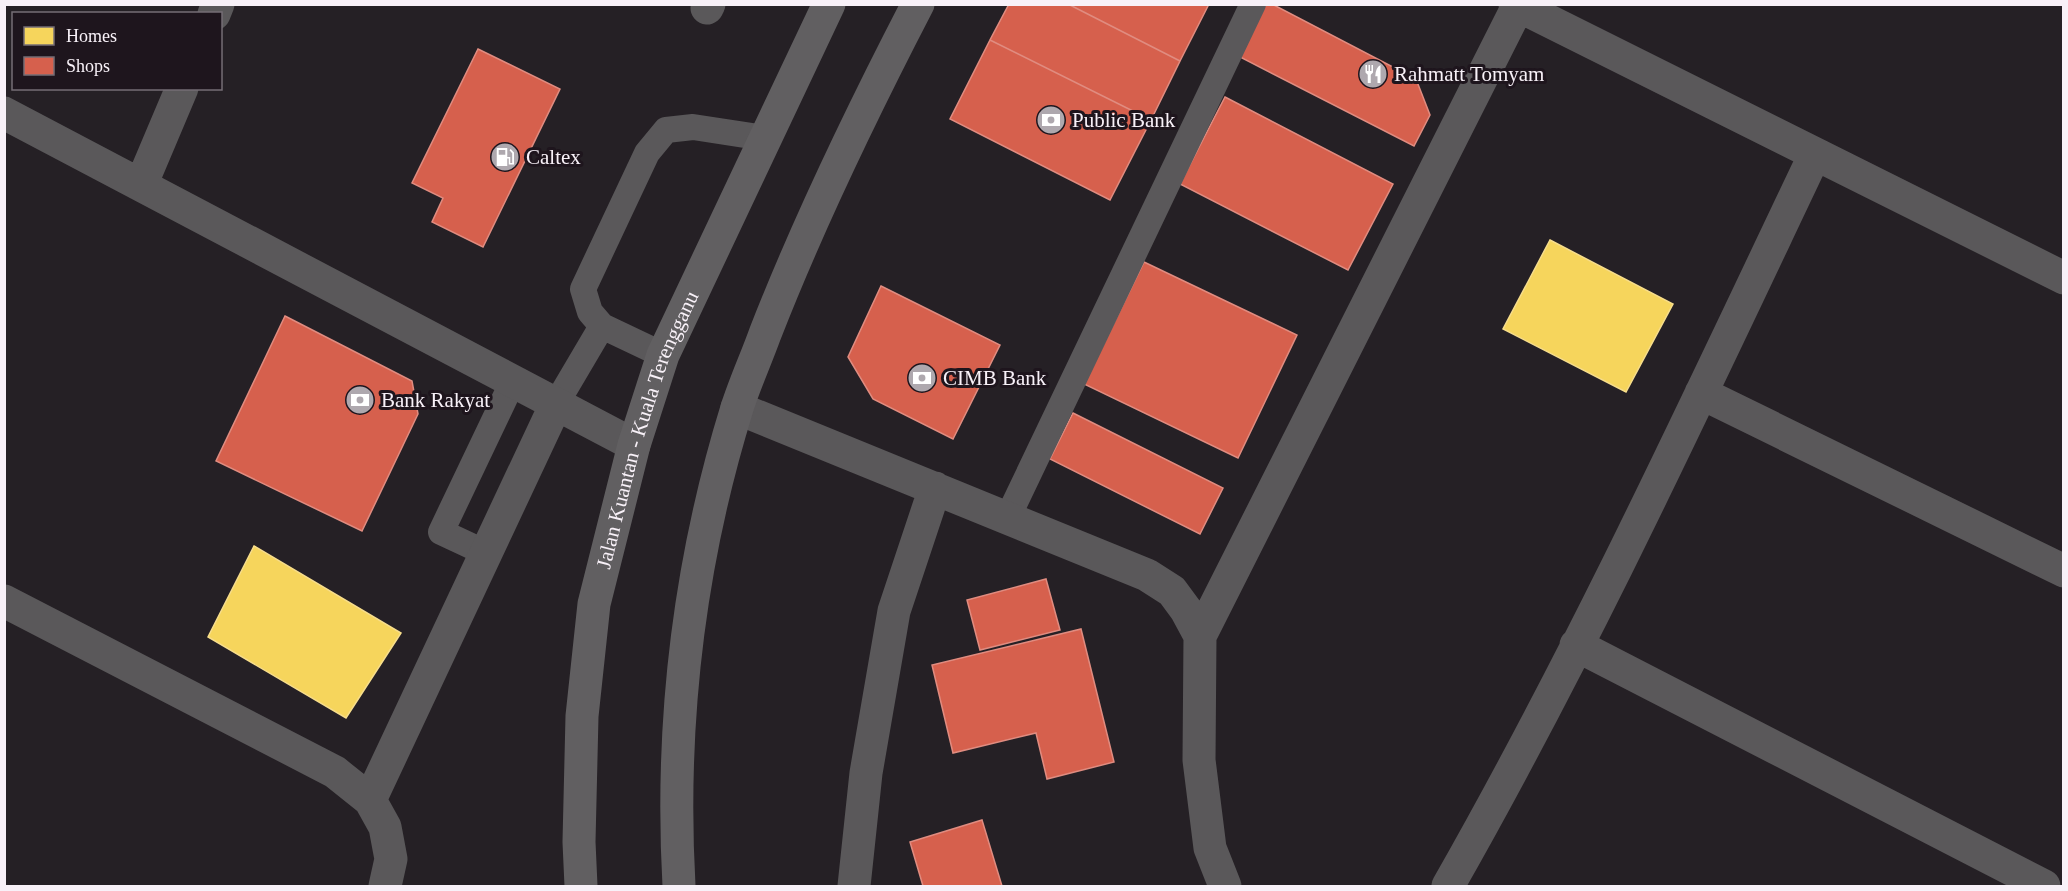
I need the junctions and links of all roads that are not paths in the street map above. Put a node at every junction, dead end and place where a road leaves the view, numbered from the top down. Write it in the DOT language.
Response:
graph roads {
  1 [pos="830,4"];
  2 [pos="918,4"];
  3 [pos="1253,4"];
  4 [pos="1517,5"];
  5 [pos="181,90"];
  6 [pos="4,113"];
  7 [pos="764,138"];
  8 [pos="1815,154"];
  9 [pos="141,185"];
  10 [pos="2064,278"];
  11 [pos="602,326"];
  12 [pos="663,355"];
  13 [pos="513,381"];
  14 [pos="1701,393"];
  15 [pos="556,404"];
  16 [pos="738,408"];
  17 [pos="634,445"];
  18 [pos="935,488"];
  19 [pos="1008,517"];
  20 [pos="486,553"];
  21 [pos="2064,572"];
  22 [pos="4,601"];
  23 [pos="1200,636"];
  24 [pos="1576,645"];
  25 [pos="370,800"];
  26 [pos="385,886"];
  27 [pos="581,886"];
  28 [pos="679,886"];
  29 [pos="854,886"];
  30 [pos="1224,886"];
  31 [pos="1448,886"];
  32 [pos="2044,886"];
  1 -- 7 [label="highway, Jalan Kuantan - Kuala Terengganu"];
  2 -- 16 [label="highway"];
  3 -- 19 [label="lane"];
  4 -- 8 [label="street"];
  4 -- 23 [label="street"];
  5 -- 9 [label="street"];
  6 -- 9 [label="street"];
  7 -- 11 [label="lane"];
  7 -- 12 [label="highway, Jalan Kuantan - Kuala Terengganu"];
  8 -- 10 [label="street"];
  8 -- 14 [label="street"];
  9 -- 13 [label="street"];
  11 -- 12 [label="lane"];
  11 -- 15 [label="lane"];
  12 -- 17 [label="highway, Jalan Kuantan - Kuala Terengganu"];
  13 -- 15 [label="street"];
  13 -- 20 [label="lane"];
  14 -- 21 [label="street"];
  14 -- 24 [label="street"];
  15 -- 17 [label="street"];
  15 -- 20 [label="street"];
  16 -- 18 [label="street"];
  16 -- 28 [label="highway"];
  17 -- 27 [label="highway, Jalan Kuantan - Kuala Terengganu"];
  18 -- 19 [label="street"];
  18 -- 29 [label="street"];
  19 -- 23 [label="street"];
  20 -- 25 [label="street"];
  22 -- 25 [label="street"];
  23 -- 30 [label="street"];
  24 -- 31 [label="street"];
  24 -- 32 [label="street"];
  25 -- 26 [label="street"];
}
